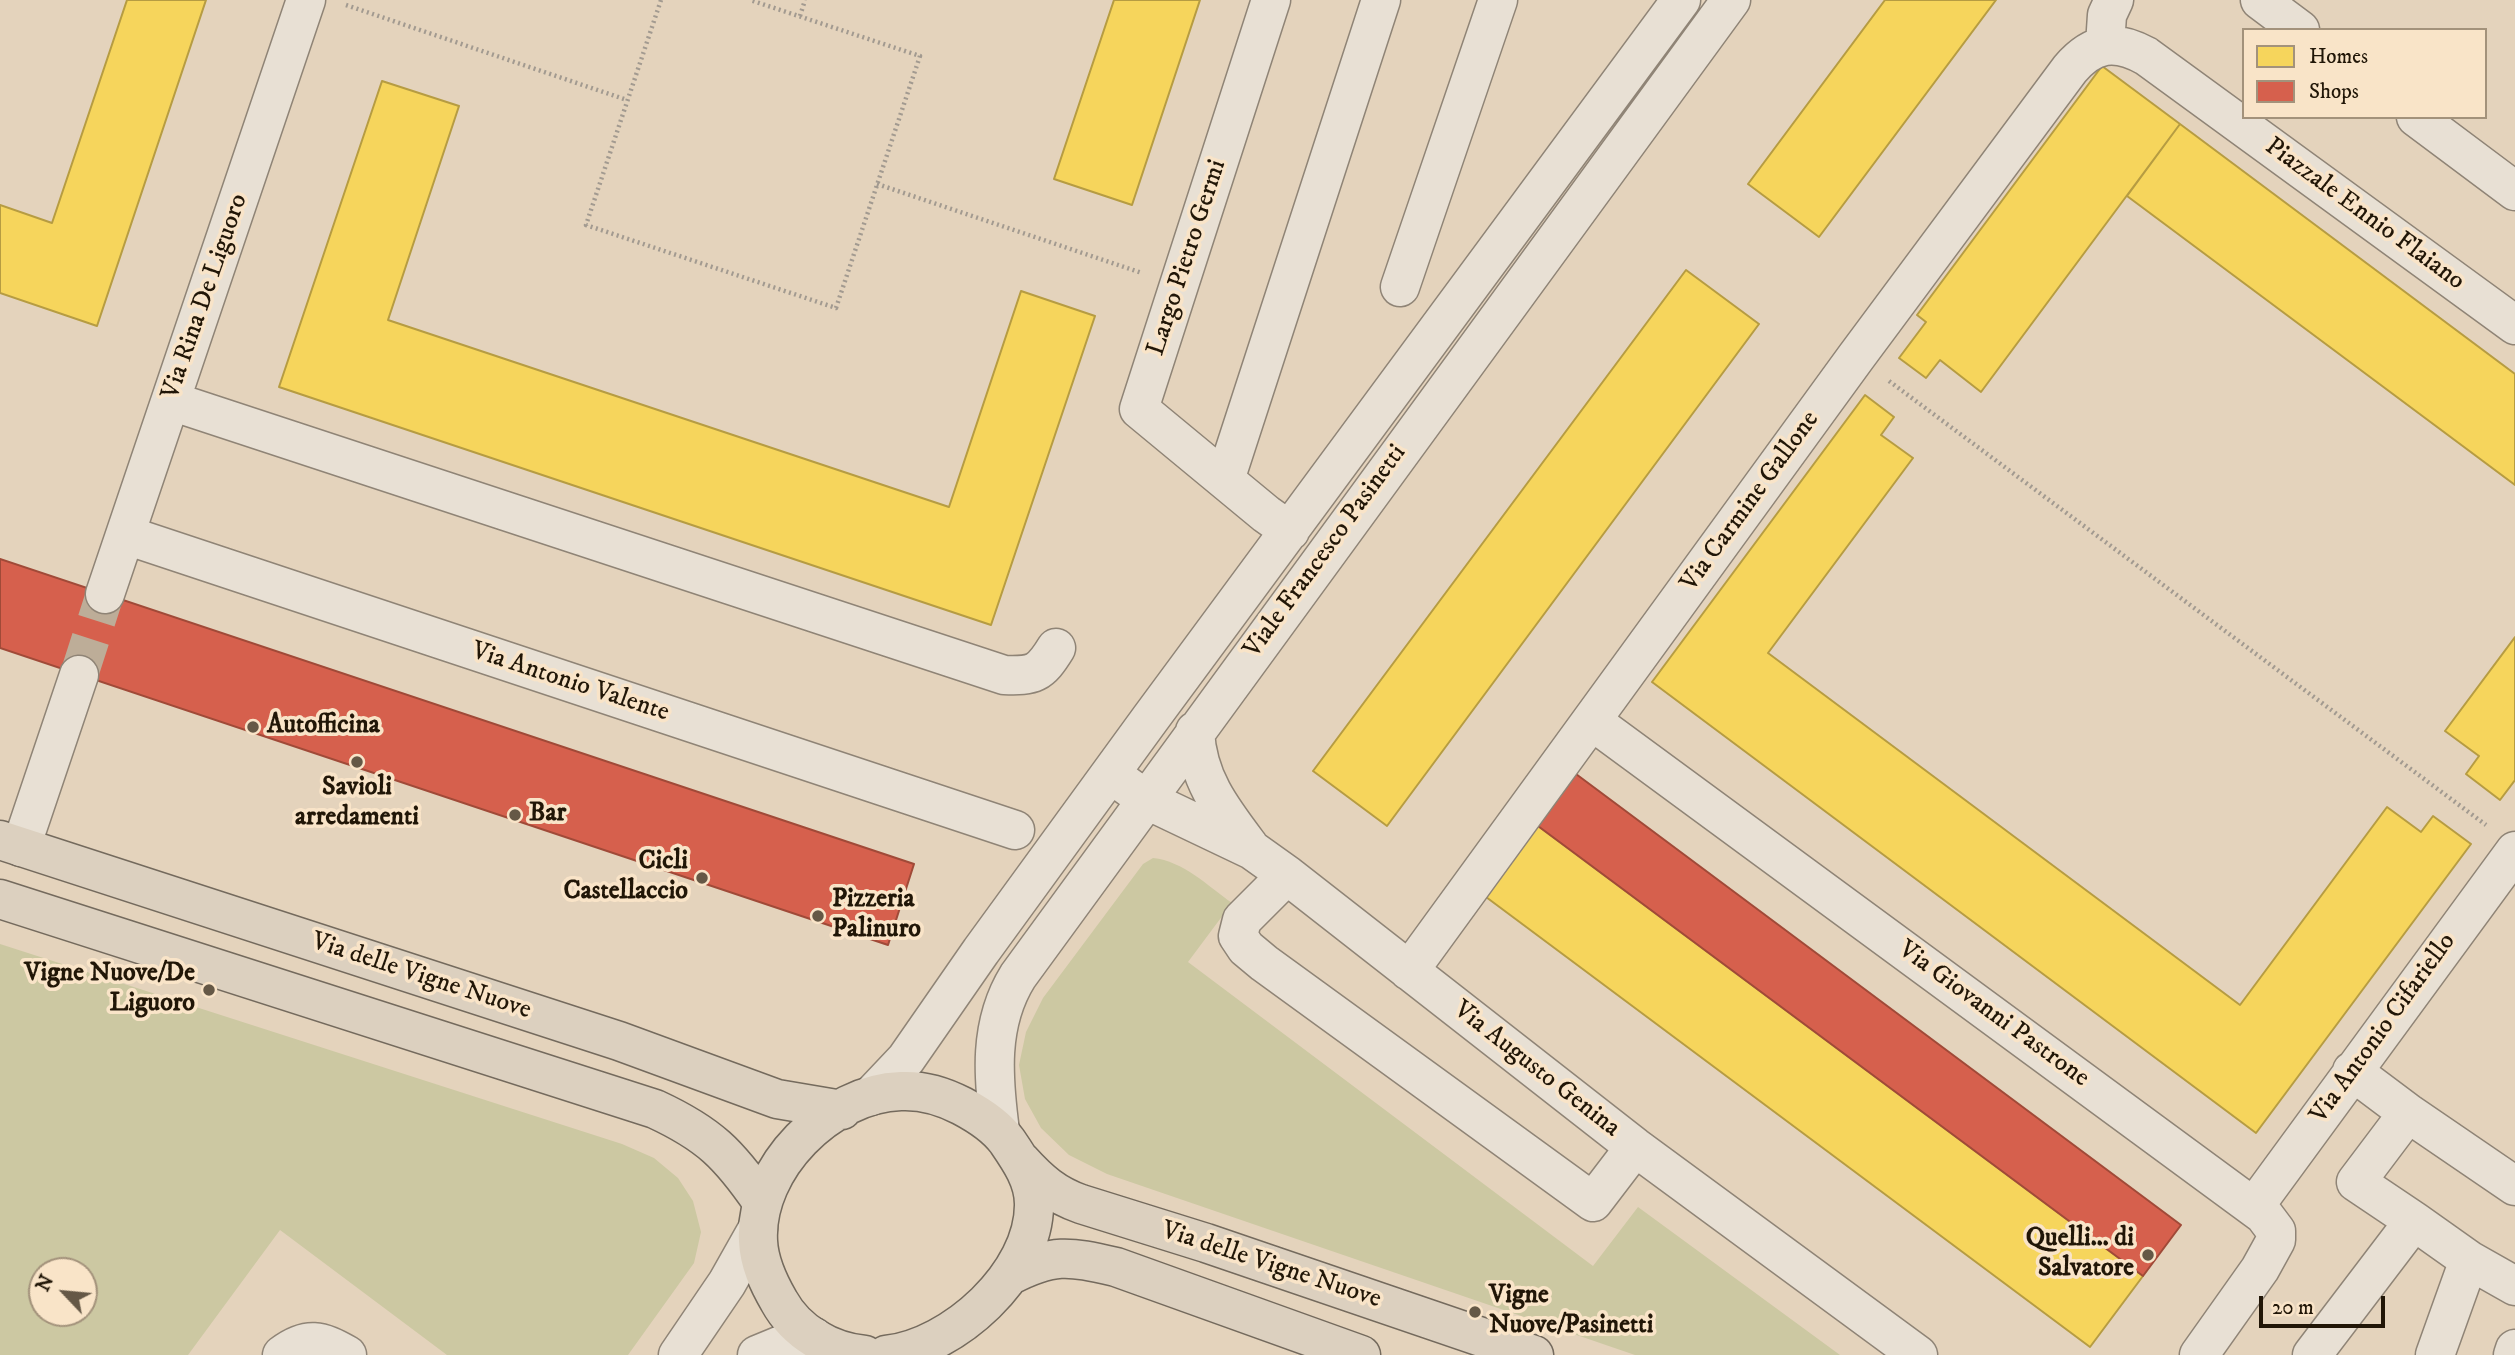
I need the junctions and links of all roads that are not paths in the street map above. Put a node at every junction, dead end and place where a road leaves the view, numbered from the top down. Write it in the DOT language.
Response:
graph roads {
  1 [pos="1271,0"];
  2 [pos="1381,0"];
  3 [pos="1498,0"];
  4 [pos="1681,0"];
  5 [pos="1731,0"];
  6 [pos="2113,0"];
  7 [pos="2260,0"];
  8 [pos="324,2"];
  9 [pos="2297,28"];
  10 [pos="2105,45"];
  11 [pos="2419,119"];
  12 [pos="2515,191"];
  13 [pos="1399,288"];
  14 [pos="2515,325"];
  15 [pos="171,401"];
  16 [pos="1225,480"];
  17 [pos="1290,531"];
  18 [pos="125,535"];
  19 [pos="106,594"];
  20 [pos="1056,648"];
  21 [pos="79,675"];
  22 [pos="1592,720"];
  23 [pos="1195,731"];
  24 [pos="1111,774"];
  25 [pos="1145,799"];
  26 [pos="1015,830"];
  27 [pos="2504,840"];
  28 [pos="11,843"];
  29 [pos="1252,850"];
  30 [pos="1287,875"];
  31 [pos="0,899"];
  32 [pos="1409,971"];
  33 [pos="2352,1072"];
  34 [pos="856,1103"];
  35 [pos="2408,1113"];
  36 [pos="1010,1145"];
  37 [pos="1635,1147"];
  38 [pos="2515,1186"];
  39 [pos="2253,1207"];
  40 [pos="760,1215"];
  41 [pos="2414,1222"];
  42 [pos="2469,1261"];
  43 [pos="1009,1276"];
  44 [pos="2515,1286"];
  45 [pos="814,1337"];
  46 [pos="2515,1349"];
  47 [pos="2204,1353"];
  48 [pos="282,1355"];
  49 [pos="347,1355"];
  50 [pos="678,1355"];
  51 [pos="757,1355"];
  52 [pos="865,1355"];
  53 [pos="886,1355"];
  54 [pos="1361,1355"];
  55 [pos="1534,1355"];
  56 [pos="1918,1355"];
  57 [pos="2312,1355"];
  58 [pos="2435,1355"];
  59 [pos="2513,1355"];
  1 -- 16 [label="street, Largo Pietro Germi"];
  2 -- 16 [label="street"];
  3 -- 13 [label="street"];
  4 -- 17 [label="street, Viale Francesco Pasinetti"];
  5 -- 23 [label="street, Viale Francesco Pasinetti"];
  6 -- 10 [label="street"];
  7 -- 9 [label="street"];
  8 -- 15 [label="street, Via Rina De Liguoro"];
  10 -- 14 [label="street, Piazzale Ennio Flaiano"];
  10 -- 22 [label="street, Via Carmine Gallone"];
  11 -- 12 [label="street"];
  15 -- 18 [label="street, Via Rina De Liguoro"];
  15 -- 20 [label="street"];
  16 -- 17 [label="street, Largo Pietro Germi"];
  17 -- 24 [label="street, Viale Francesco Pasinetti"];
  18 -- 19 [label="street, Via Rina De Liguoro"];
  18 -- 26 [label="street, Via Antonio Valente"];
  21 -- 28 [label="street"];
  22 -- 32 [label="street, Via Carmine Gallone"];
  22 -- 39 [label="street, Via Giovanni Pastrone"];
  23 -- 25 [label="street, Viale Francesco Pasinetti"];
  23 -- 29 [label="street"];
  24 -- 25 [label="street, Via Augusto Genina"];
  24 -- 34 [label="street, Viale Francesco Pasinetti"];
  25 -- 29 [label="street, Via Augusto Genina"];
  25 -- 36 [label="street, Viale Francesco Pasinetti"];
  27 -- 33 [label="street, Via Antonio Cifariello"];
  28 -- 34 [label="main road, Via delle Vigne Nuove"];
  29 -- 30 [label="street, Via Augusto Genina"];
  30 -- 32 [label="street, Via Augusto Genina"];
  30 -- 37 [label="street"];
  31 -- 40 [label="main road, Via delle Vigne Nuove"];
  32 -- 37 [label="street, Via Augusto Genina"];
  33 -- 35 [label="street"];
  33 -- 39 [label="street, Via Antonio Cifariello"];
  34 -- 36 [label="main road, Via delle Vigne Nuove"];
  34 -- 40 [label="main road"];
  35 -- 38 [label="street"];
  35 -- 41 [label="street"];
  36 -- 43 [label="main road"];
  36 -- 55 [label="main road, Via delle Vigne Nuove"];
  37 -- 56 [label="street, Via Augusto Genina"];
  39 -- 47 [label="street, Via Giovanni Pastrone"];
  40 -- 45 [label="main road"];
  40 -- 50 [label="street"];
  41 -- 42 [label="street"];
  41 -- 57 [label="street"];
  42 -- 44 [label="street"];
  42 -- 58 [label="street"];
  43 -- 53 [label="main road"];
  43 -- 54 [label="main road, Via delle Vigne Nuove"];
  45 -- 51 [label="street"];
  45 -- 52 [label="main road"];
  46 -- 59 [label="street"];
  48 -- 49 [label="street"];
}
